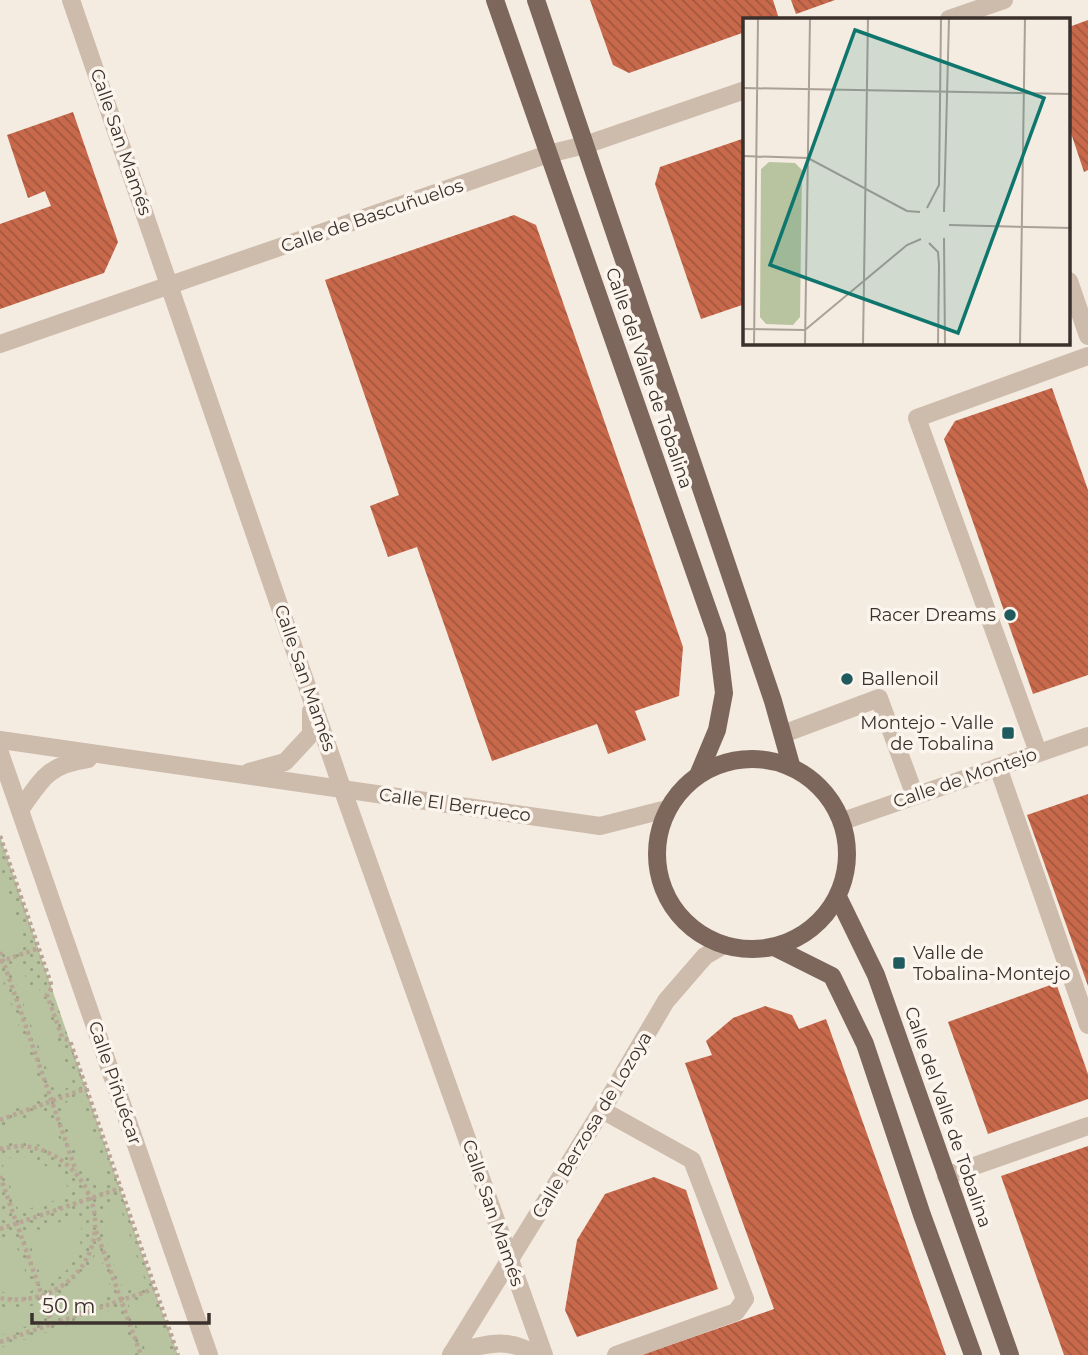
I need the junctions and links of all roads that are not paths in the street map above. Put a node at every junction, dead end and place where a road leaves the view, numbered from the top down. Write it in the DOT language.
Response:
graph roads {
  1 [pos="71,0"];
  2 [pos="495,0"];
  3 [pos="536,0"];
  4 [pos="1004,0"];
  5 [pos="973,10"];
  6 [pos="951,18"];
  7 [pos="743,91"];
  8 [pos="585,145"];
  9 [pos="548,154"];
  10 [pos="1070,284"];
  11 [pos="171,286"];
  12 [pos="1088,336"];
  13 [pos="0,344"];
  14 [pos="1088,356"];
  15 [pos="312,697"];
  16 [pos="783,734"];
  17 [pos="1088,736"];
  18 [pos="0,740"];
  19 [pos="1038,752"];
  20 [pos="0,753"];
  21 [pos="109,757"];
  22 [pos="791,765"];
  23 [pos="998,766"];
  24 [pos="699,773"];
  25 [pos="241,775"];
  26 [pos="342,788"];
  27 [pos="915,796"];
  28 [pos="667,809"];
  29 [pos="20,810"];
  30 [pos="843,821"];
  31 [pos="838,897"];
  32 [pos="724,945"];
  33 [pos="774,947"];
  34 [pos="1088,1025"];
  35 [pos="602,1110"];
  36 [pos="1088,1126"];
  37 [pos="946,1176"];
  38 [pos="510,1260"];
  39 [pos="452,1354"];
  40 [pos="209,1355"];
  41 [pos="537,1355"];
  42 [pos="544,1355"];
  43 [pos="617,1355"];
  44 [pos="973,1355"];
  45 [pos="1010,1355"];
  1 -- 11 [label="street, Calle San Mamés"];
  2 -- 9 [label="main road, Calle del Valle de Tobalina"];
  3 -- 8 [label="main road, Calle del Valle de Tobalina"];
  4 -- 5 [label="street"];
  5 -- 6 [label="street"];
  7 -- 8 [label="street, Calle de Bascuñuelos"];
  8 -- 9 [label="street, Calle de Bascuñuelos"];
  8 -- 16 [label="main road, Calle del Valle de Tobalina"];
  9 -- 11 [label="street, Calle de Bascuñuelos"];
  9 -- 24 [label="main road, Calle del Valle de Tobalina"];
  10 -- 12 [label="street"];
  11 -- 13 [label="street, Calle de Bascuñuelos"];
  11 -- 15 [label="street, Calle San Mamés"];
  14 -- 19 [label="street"];
  15 -- 25 [label="street, Calle El Berrueco"];
  15 -- 26 [label="street, Calle San Mamés"];
  16 -- 22 [label="main road, Calle del Valle de Tobalina"];
  16 -- 27 [label="street"];
  17 -- 19 [label="street, Calle de Montejo"];
  18 -- 21 [label="street, Calle El Berrueco"];
  19 -- 23 [label="street, Calle de Montejo"];
  20 -- 29 [label="street, Calle Piñuécar"];
  21 -- 25 [label="street, Calle El Berrueco"];
  21 -- 29 [label="street"];
  22 -- 24 [label="main road"];
  22 -- 30 [label="main road"];
  23 -- 27 [label="street, Calle de Montejo"];
  23 -- 34 [label="street"];
  24 -- 28 [label="main road"];
  25 -- 26 [label="street, Calle El Berrueco"];
  26 -- 28 [label="street, Calle El Berrueco"];
  26 -- 38 [label="street, Calle San Mamés"];
  27 -- 30 [label="street, Calle de Montejo"];
  28 -- 32 [label="main road"];
  29 -- 40 [label="street, Calle Piñuécar"];
  30 -- 31 [label="main road"];
  31 -- 33 [label="main road"];
  31 -- 37 [label="main road, Calle del Valle de Tobalina"];
  32 -- 33 [label="main road"];
  32 -- 35 [label="street, Calle Berzosa de Lozoya"];
  33 -- 44 [label="main road"];
  35 -- 38 [label="street, Calle Berzosa de Lozoya"];
  35 -- 43 [label="street"];
  36 -- 37 [label="street"];
  37 -- 45 [label="main road, Calle del Valle de Tobalina"];
  38 -- 39 [label="street, Calle Berzosa de Lozoya"];
  38 -- 42 [label="street, Calle San Mamés"];
  39 -- 41 [label="street, Calle Berzosa de Lozoya"];
}
